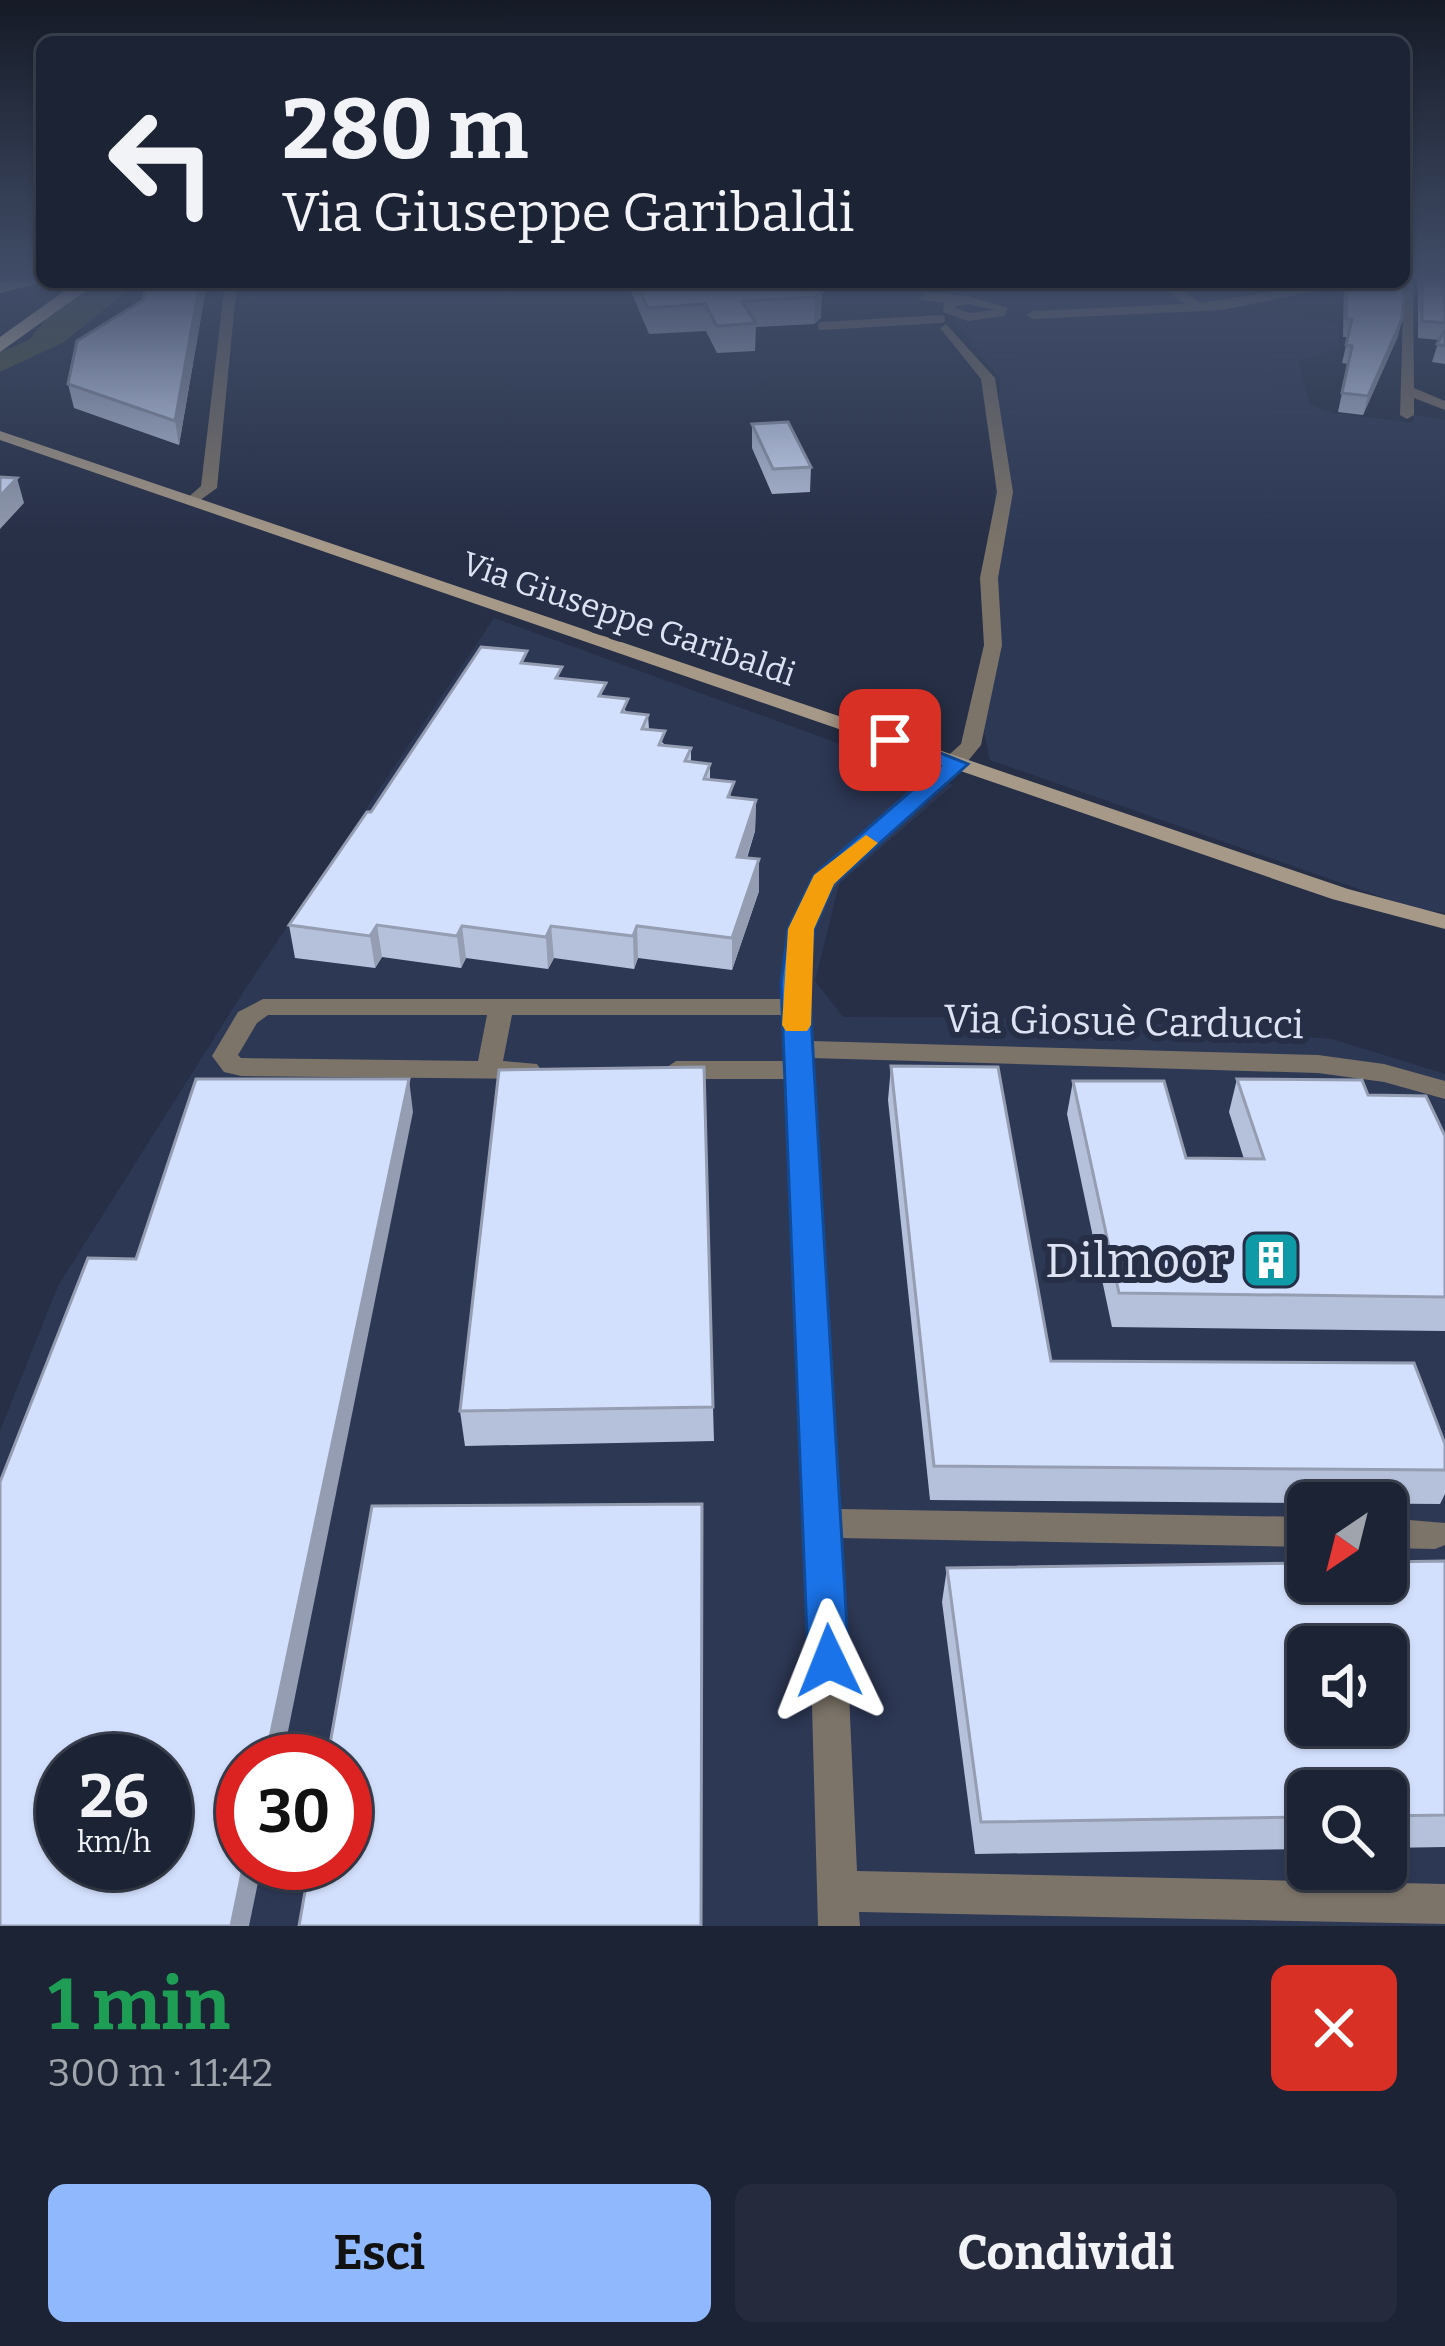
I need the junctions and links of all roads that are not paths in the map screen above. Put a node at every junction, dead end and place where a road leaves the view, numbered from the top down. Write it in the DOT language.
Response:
graph roads {
  1 [pos="222,367"];
  2 [pos="983,367"];
  3 [pos="1408,367"];
  4 [pos="1445,408"];
  5 [pos="0,435"];
  6 [pos="192,501"];
  7 [pos="956,764"];
  8 [pos="1445,922"];
  9 [pos="796,1007"];
  10 [pos="500,1010"];
  11 [pos="798,1059"];
  12 [pos="489,1070"];
  13 [pos="560,1070"];
  14 [pos="656,1070"];
  15 [pos="1445,1090"];
  16 [pos="824,1523"];
  17 [pos="1287,1532"];
  18 [pos="1407,1533"];
  19 [pos="1435,1534"];
  20 [pos="1445,1904"];
  21 [pos="838,1908"];
  1 -- 6 [label="street"];
  2 -- 7 [label="street"];
  3 -- 4 [label="street"];
  5 -- 6 [label="street, Via Giuseppe Garibaldi"];
  6 -- 7 [label="street, Via Giuseppe Garibaldi"];
  7 -- 8 [label="street, Via Giuseppe Garibaldi"];
  7 -- 9 [label="street"];
  9 -- 10 [label="street"];
  9 -- 11 [label="street"];
  10 -- 12 [label="street"];
  10 -- 12 [label="street"];
  11 -- 14 [label="street, Via Giosuè Carducci"];
  11 -- 15 [label="street, Via Giosuè Carducci"];
  11 -- 16 [label="street"];
  12 -- 13 [label="street"];
  16 -- 17 [label="street"];
  16 -- 21 [label="street"];
  18 -- 19 [label="street"];
  20 -- 21 [label="street"];
}
